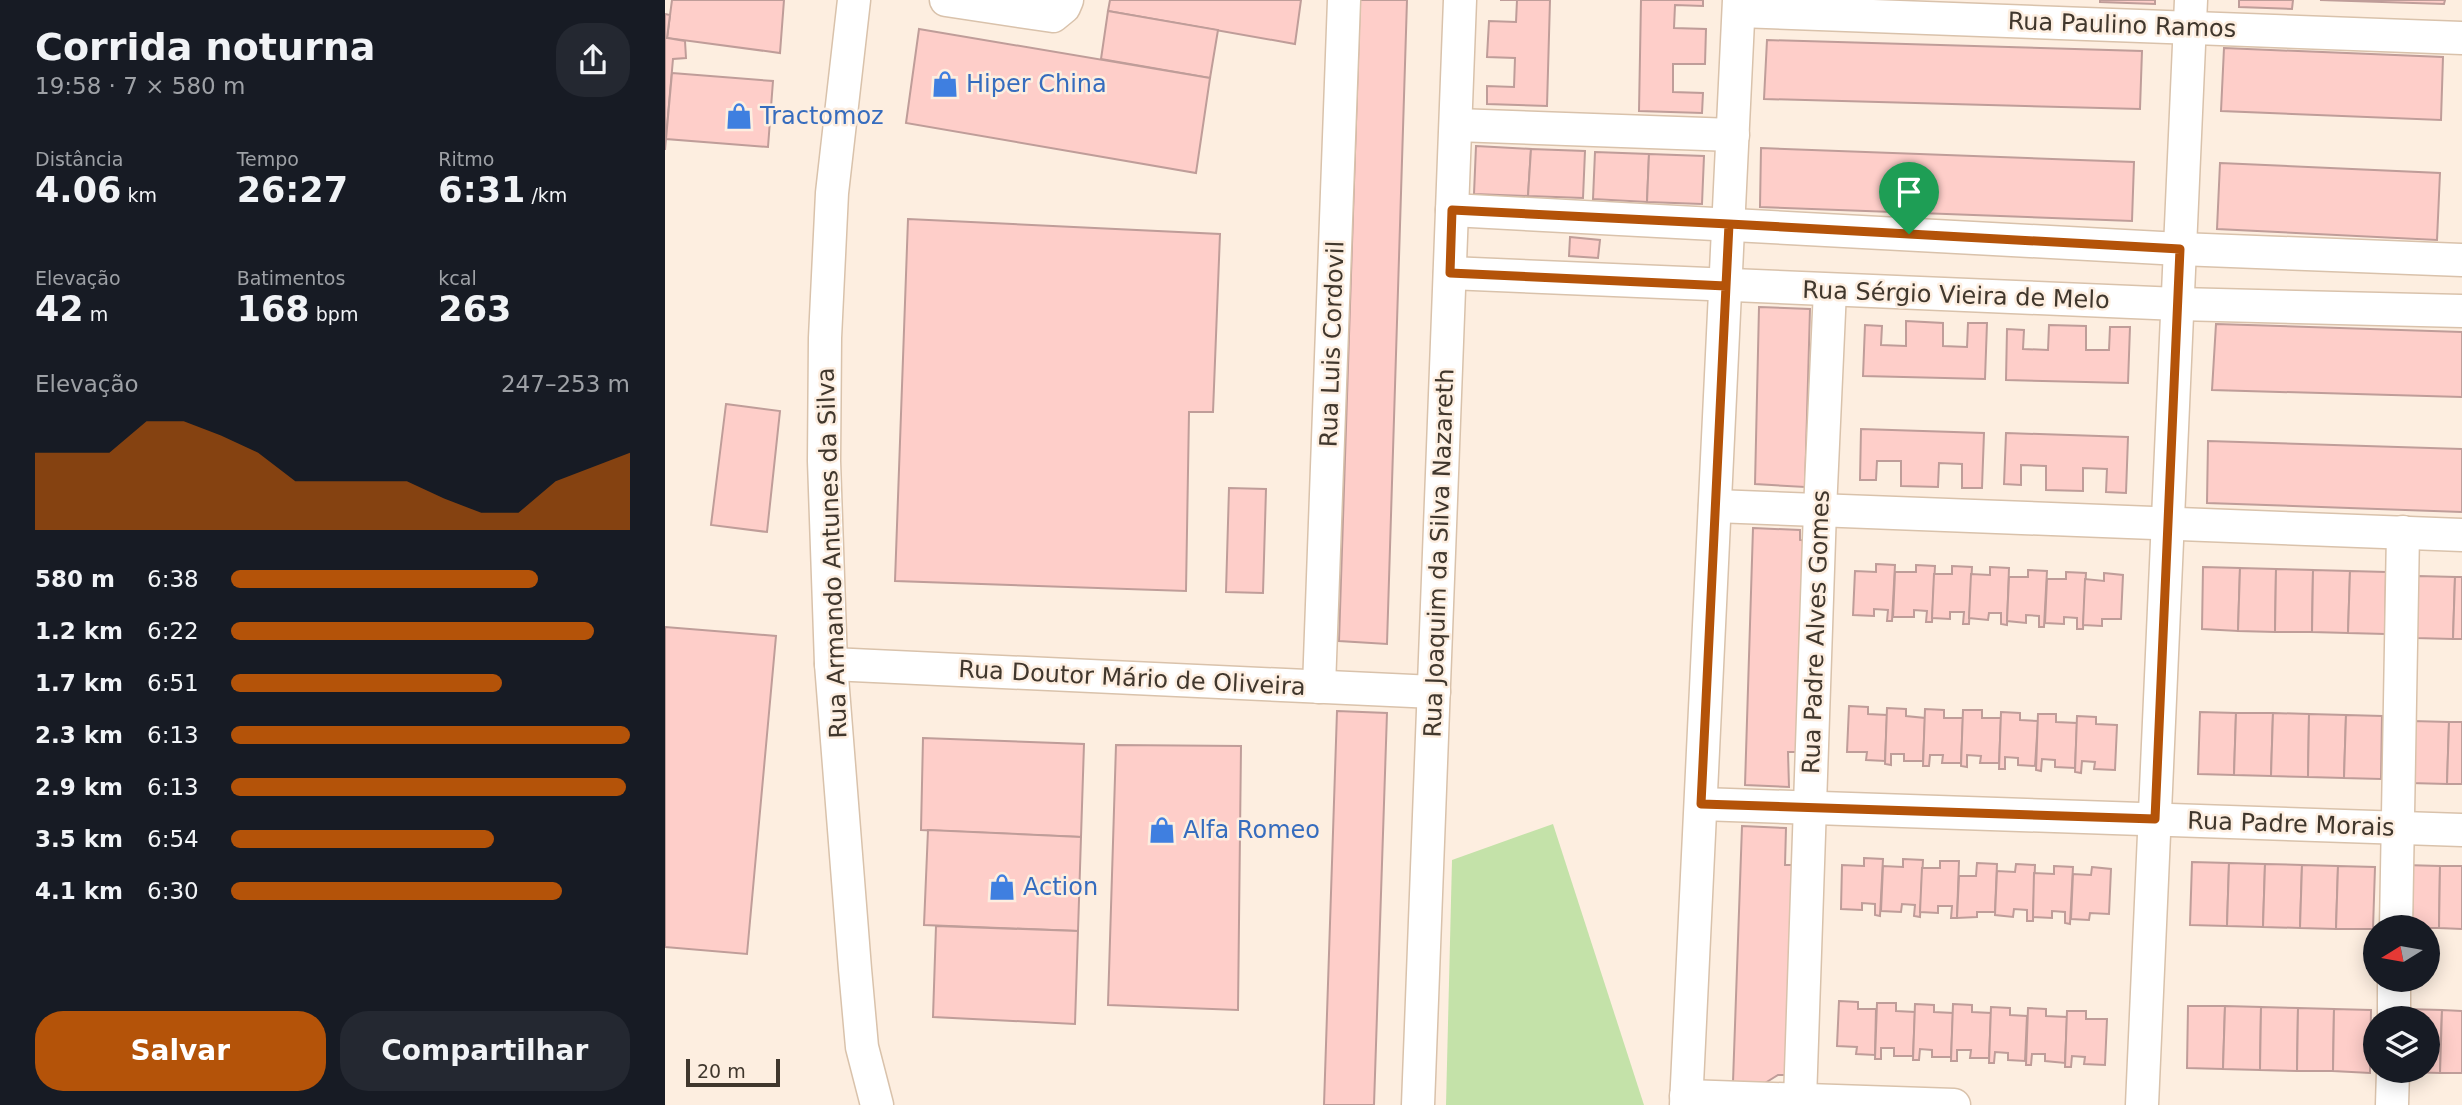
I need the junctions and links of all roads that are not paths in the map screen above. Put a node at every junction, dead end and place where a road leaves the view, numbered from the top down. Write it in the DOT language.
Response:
graph roads {
  1 [pos="854,0"];
  2 [pos="946,0"];
  3 [pos="1067,0"];
  4 [pos="1344,0"];
  5 [pos="1460,0"];
  6 [pos="1739,6"];
  7 [pos="2071,12"];
  8 [pos="2190,14"];
  9 [pos="2462,38"];
  10 [pos="1455,125"];
  11 [pos="1733,135"];
  12 [pos="1452,210"];
  13 [pos="1729,224"];
  14 [pos="2180,249"];
  15 [pos="2462,260"];
  16 [pos="1450,273"];
  17 [pos="1726,286"];
  18 [pos="1830,290"];
  19 [pos="2178,304"];
  20 [pos="2462,311"];
  21 [pos="1715,506"];
  22 [pos="1820,510"];
  23 [pos="2168,524"];
  24 [pos="2403,532"];
  25 [pos="2462,535"];
  26 [pos="831,664"];
  27 [pos="1319,687"];
  28 [pos="1434,692"];
  29 [pos="1701,804"];
  30 [pos="1809,808"];
  31 [pos="2155,819"];
  32 [pos="2397,828"];
  33 [pos="2462,830"];
  34 [pos="2396,915"];
  35 [pos="2393,1083"];
  36 [pos="1686,1100"];
  37 [pos="1800,1100"];
  38 [pos="877,1105"];
  39 [pos="1418,1105"];
  40 [pos="1954,1105"];
  41 [pos="2142,1105"];
  42 [pos="2392,1105"];
  1 -- 26 [label="street, Rua Armando Antunes da Silva"];
  2 -- 3 [label="street"];
  4 -- 27 [label="street, Rua Luis Cordovil"];
  5 -- 10 [label="street, Rua Joaquim da Silva Nazareth"];
  6 -- 7 [label="street, Rua Paulino Ramos"];
  6 -- 11 [label="street"];
  7 -- 8 [label="street, Rua Paulino Ramos"];
  8 -- 9 [label="street, Rua Paulino Ramos"];
  8 -- 14 [label="street"];
  10 -- 11 [label="street"];
  10 -- 12 [label="street, Rua Joaquim da Silva Nazareth"];
  11 -- 13 [label="street"];
  12 -- 13 [label="street"];
  12 -- 16 [label="street, Rua Joaquim da Silva Nazareth"];
  13 -- 14 [label="street"];
  13 -- 17 [label="street"];
  14 -- 15 [label="street"];
  14 -- 19 [label="street"];
  16 -- 17 [label="street, Rua Sérgio Vieira de Melo"];
  16 -- 28 [label="street, Rua Joaquim da Silva Nazareth"];
  17 -- 18 [label="street, Rua Sérgio Vieira de Melo"];
  17 -- 21 [label="street"];
  18 -- 19 [label="street, Rua Sérgio Vieira de Melo"];
  18 -- 22 [label="street, Rua Padre Alves Gomes"];
  19 -- 20 [label="street, Rua Sérgio Vieira de Melo"];
  19 -- 23 [label="street"];
  21 -- 22 [label="street"];
  21 -- 29 [label="street"];
  22 -- 23 [label="street"];
  22 -- 30 [label="street, Rua Padre Alves Gomes"];
  23 -- 24 [label="street"];
  23 -- 31 [label="street"];
  24 -- 25 [label="street"];
  24 -- 32 [label="street"];
  26 -- 27 [label="street, Rua Doutor Mário de Oliveira"];
  26 -- 38 [label="street, Rua Armando Antunes da Silva"];
  27 -- 28 [label="street, Rua Doutor Mário de Oliveira"];
  28 -- 39 [label="street, Rua Joaquim da Silva Nazareth"];
  29 -- 30 [label="street, Rua Padre Morais"];
  29 -- 36 [label="street"];
  30 -- 31 [label="street, Rua Padre Morais"];
  30 -- 37 [label="street, Rua Padre Alves Gomes"];
  31 -- 32 [label="street, Rua Padre Morais"];
  31 -- 41 [label="street"];
  32 -- 33 [label="street, Rua Padre Morais"];
  32 -- 34 [label="street"];
  35 -- 42 [label="street"];
  36 -- 37 [label="street"];
  37 -- 40 [label="street"];
}
